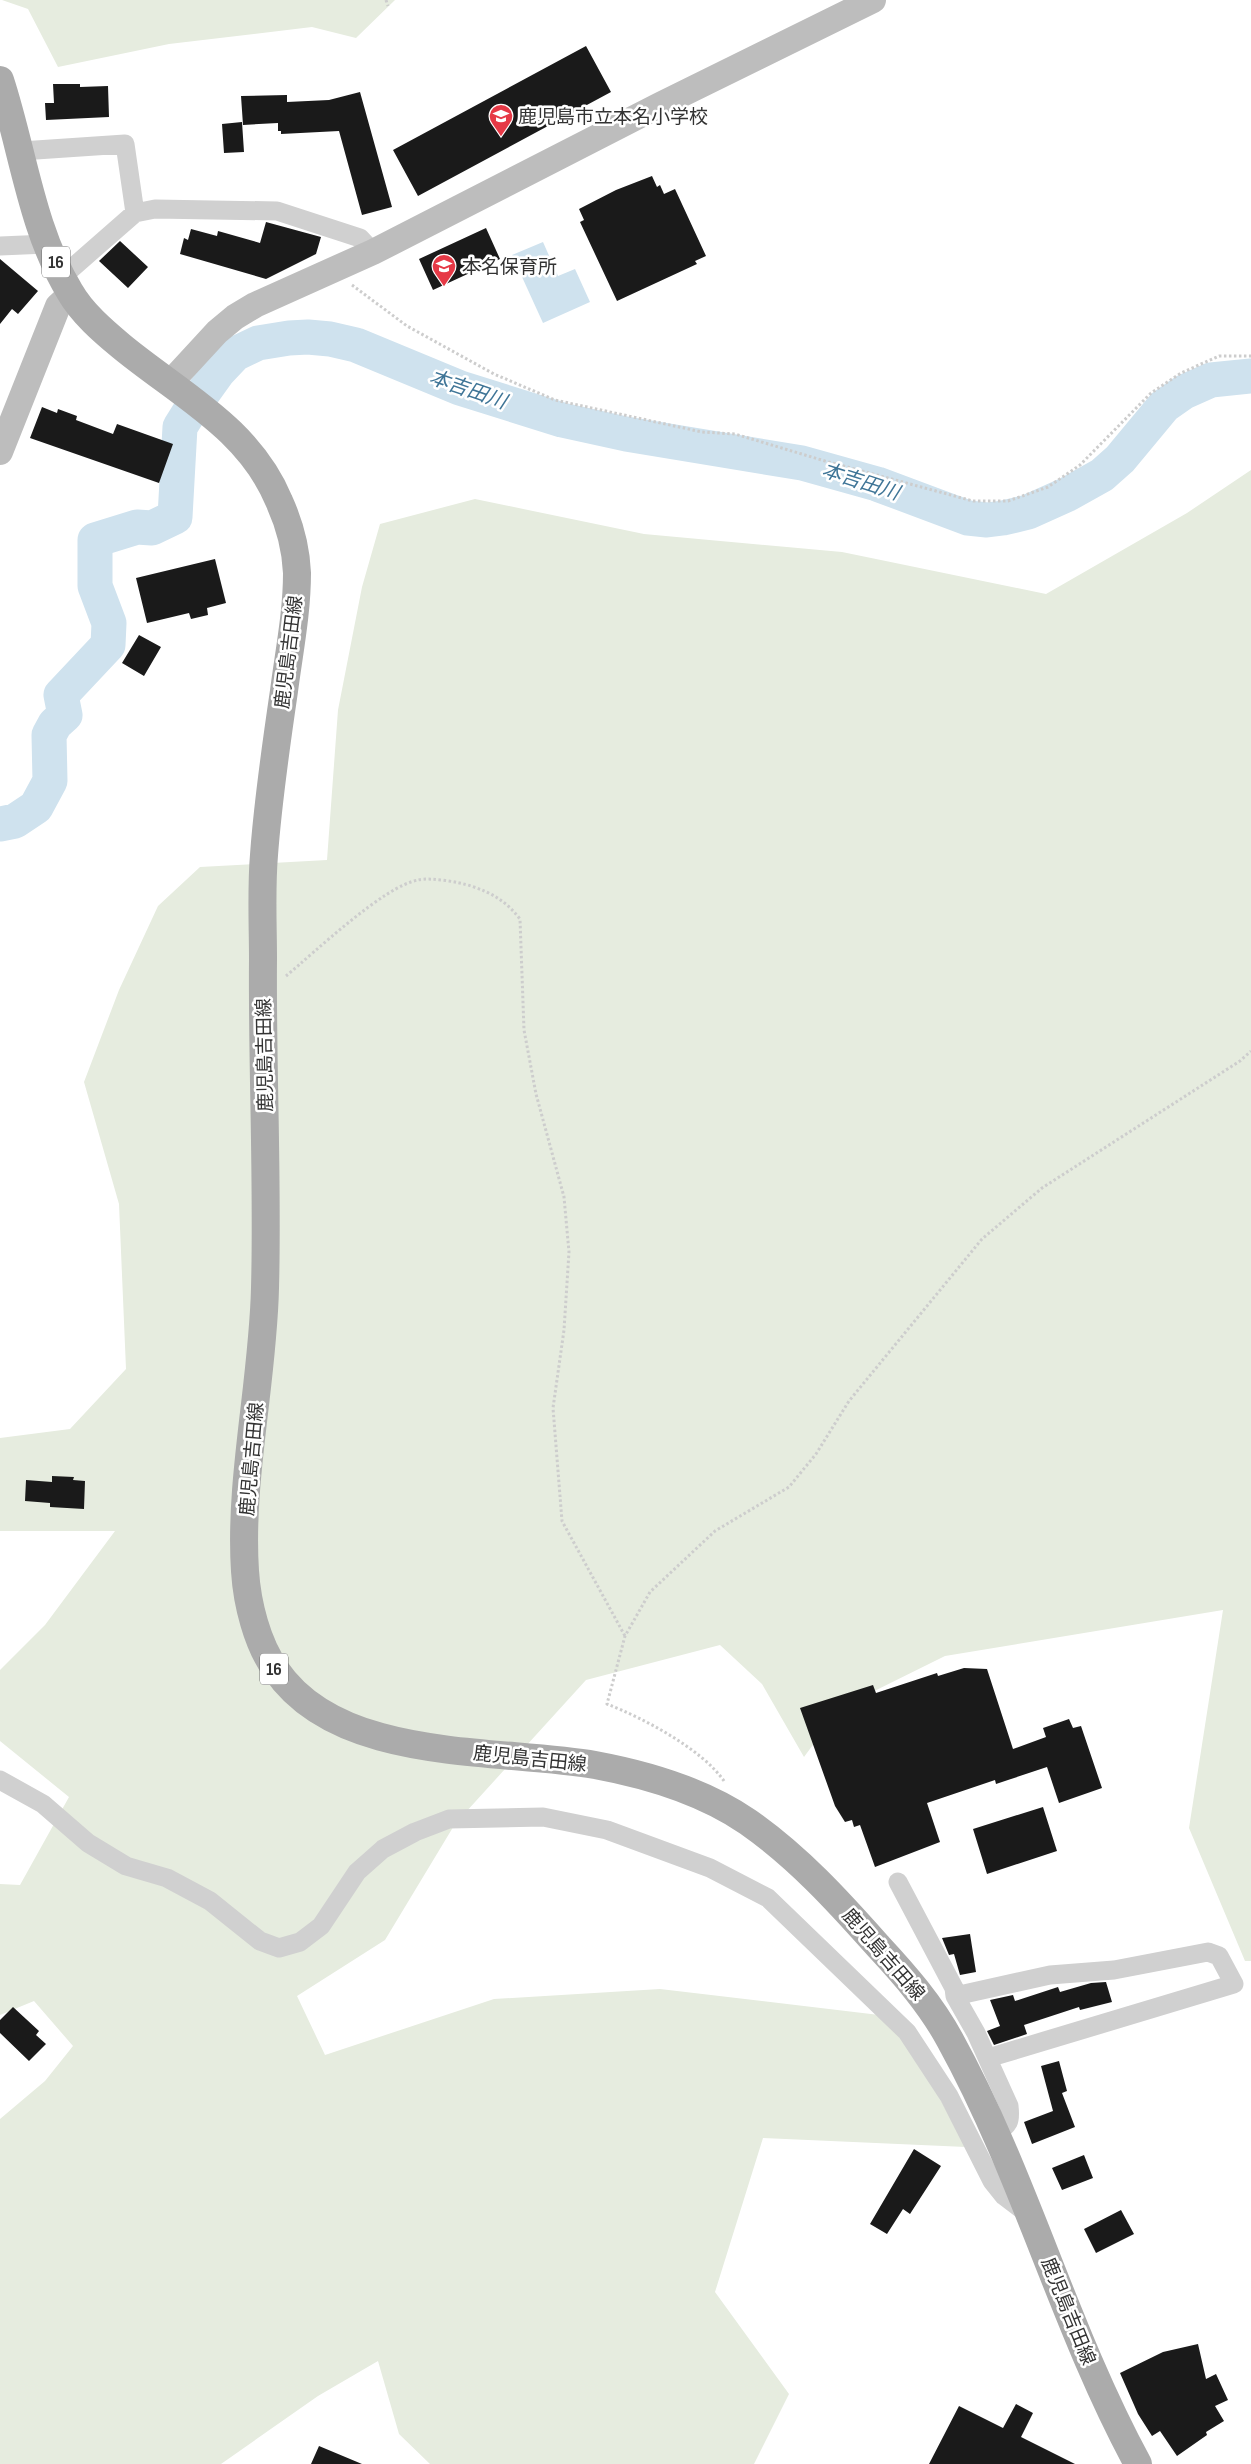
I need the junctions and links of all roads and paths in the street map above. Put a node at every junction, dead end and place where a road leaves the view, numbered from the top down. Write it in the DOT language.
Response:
graph roads {
  1 [pos="386,0"];
  2 [pos="873,0"];
  3 [pos="388,6"];
  4 [pos="0,81"];
  5 [pos="21,151"];
  6 [pos="135,212"];
  7 [pos="47,244"];
  8 [pos="0,246"];
  9 [pos="374,252"];
  10 [pos="334,271"];
  11 [pos="67,285"];
  12 [pos="1251,356"];
  13 [pos="179,390"];
  14 [pos="0,452"];
  15 [pos="263,995"];
  16 [pos="1251,1051"];
  17 [pos="625,1636"];
  18 [pos="0,1780"];
  19 [pos="723,1806"];
  20 [pos="898,1882"];
  21 [pos="955,1996"];
  22 [pos="988,2058"];
  23 [pos="996,2134"];
  24 [pos="1031,2216"];
  25 [pos="1138,2464"];
  1 -- 3 [label="path"];
  2 -- 9 [label="street"];
  4 -- 5 [label="main road, 鹿児島吉田線 / 16"];
  5 -- 6 [label="street"];
  5 -- 7 [label="main road, 鹿児島吉田線 / 16"];
  6 -- 9 [label="street"];
  6 -- 11 [label="street"];
  7 -- 8 [label="street"];
  7 -- 11 [label="main road, 鹿児島吉田線 / 16"];
  9 -- 10 [label="street"];
  10 -- 12 [label="path"];
  10 -- 13 [label="street"];
  11 -- 13 [label="main road, 鹿児島吉田線 / 16"];
  11 -- 14 [label="street"];
  13 -- 15 [label="main road, 鹿児島吉田線 / 16"];
  15 -- 17 [label="path"];
  15 -- 19 [label="main road, 鹿児島吉田線 / 16"];
  16 -- 17 [label="path"];
  17 -- 19 [label="path"];
  18 -- 24 [label="street"];
  19 -- 23 [label="main road, 鹿児島吉田線 / 16"];
  20 -- 21 [label="street"];
  21 -- 22 [label="street"];
  21 -- 22 [label="street"];
  22 -- 23 [label="street"];
  23 -- 24 [label="main road, 鹿児島吉田線 / 16"];
  24 -- 25 [label="main road, 鹿児島吉田線 / 16"];
}
